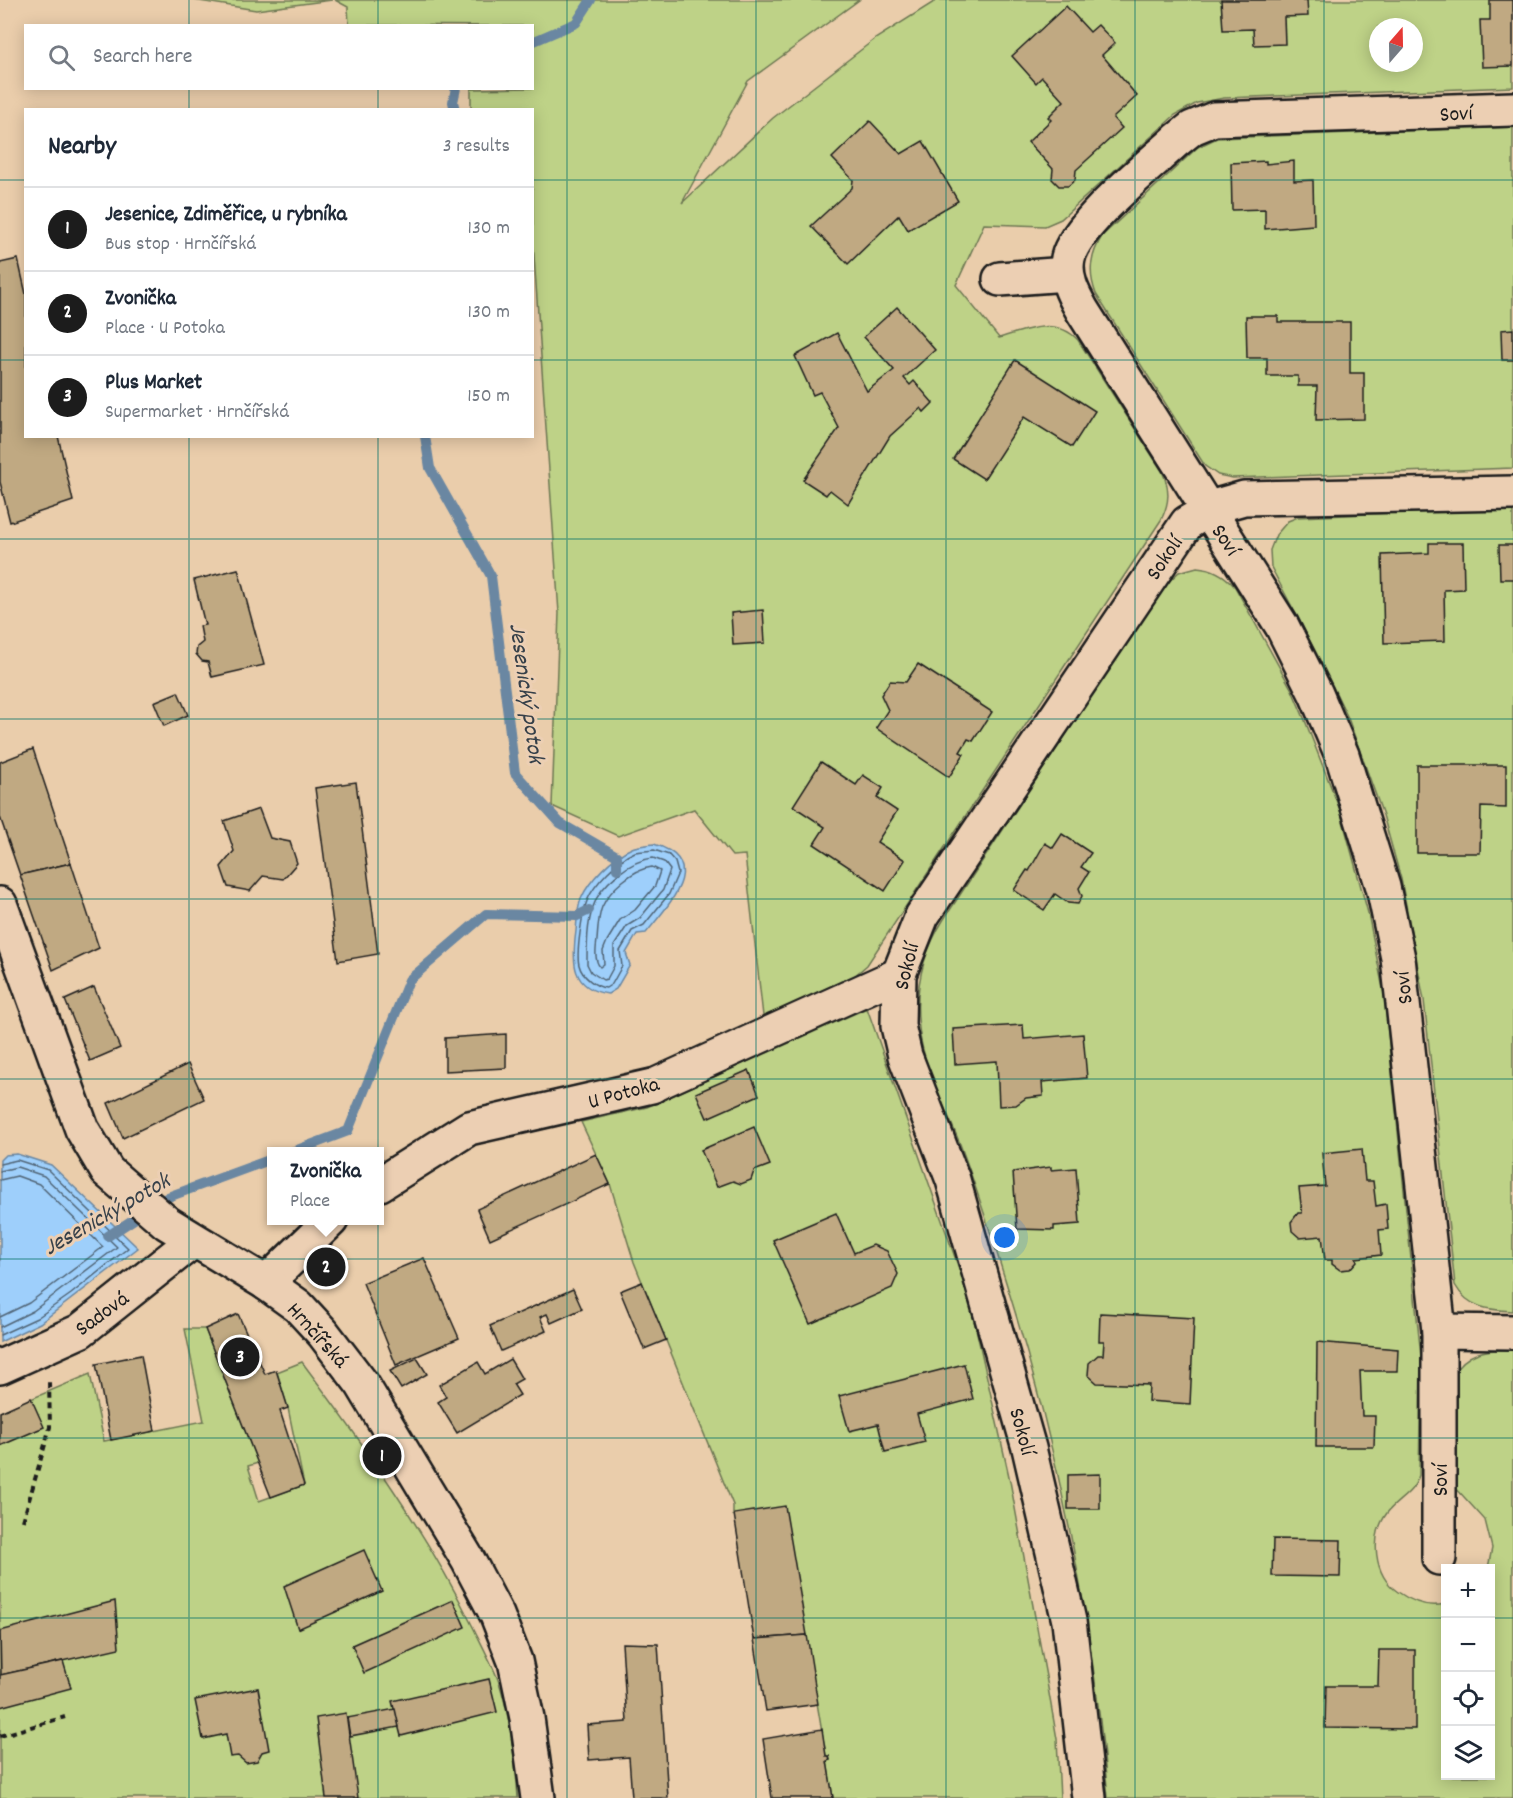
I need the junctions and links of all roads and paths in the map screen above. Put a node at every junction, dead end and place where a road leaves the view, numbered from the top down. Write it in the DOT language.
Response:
graph roads {
  1 [pos="1513,109"];
  2 [pos="1067,274"];
  3 [pos="1000,279"];
  4 [pos="1513,493"];
  5 [pos="1207,511"];
  6 [pos="0,904"];
  7 [pos="899,974"];
  8 [pos="651,1086"];
  9 [pos="384,1181"];
  10 [pos="327,1225"];
  11 [pos="180,1232"];
  12 [pos="266,1283"];
  13 [pos="1439,1331"];
  14 [pos="1513,1332"];
  15 [pos="47,1346"];
  16 [pos="0,1367"];
  17 [pos="23,1521"];
  18 [pos="1439,1558"];
  19 [pos="65,1717"];
  20 [pos="0,1736"];
  21 [pos="538,1798"];
  22 [pos="1089,1798"];
  1 -- 2 [label="street, Soví"];
  2 -- 3 [label="street"];
  2 -- 5 [label="street, Soví"];
  4 -- 5 [label="street, Sokolí"];
  5 -- 7 [label="street, Sokolí"];
  5 -- 13 [label="street, Soví"];
  6 -- 11 [label="street, Hrnčířská"];
  7 -- 8 [label="street, U Potoka"];
  7 -- 22 [label="street, Sokolí"];
  8 -- 9 [label="street, U Potoka"];
  10 -- 12 [label="street"];
  11 -- 12 [label="street, Hrnčířská"];
  11 -- 15 [label="street, Sadová"];
  12 -- 21 [label="street, Hrnčířská"];
  13 -- 14 [label="street"];
  13 -- 18 [label="street, Soví"];
  15 -- 16 [label="street, Sadová"];
  15 -- 17 [label="path"];
  19 -- 20 [label="path"];
}
